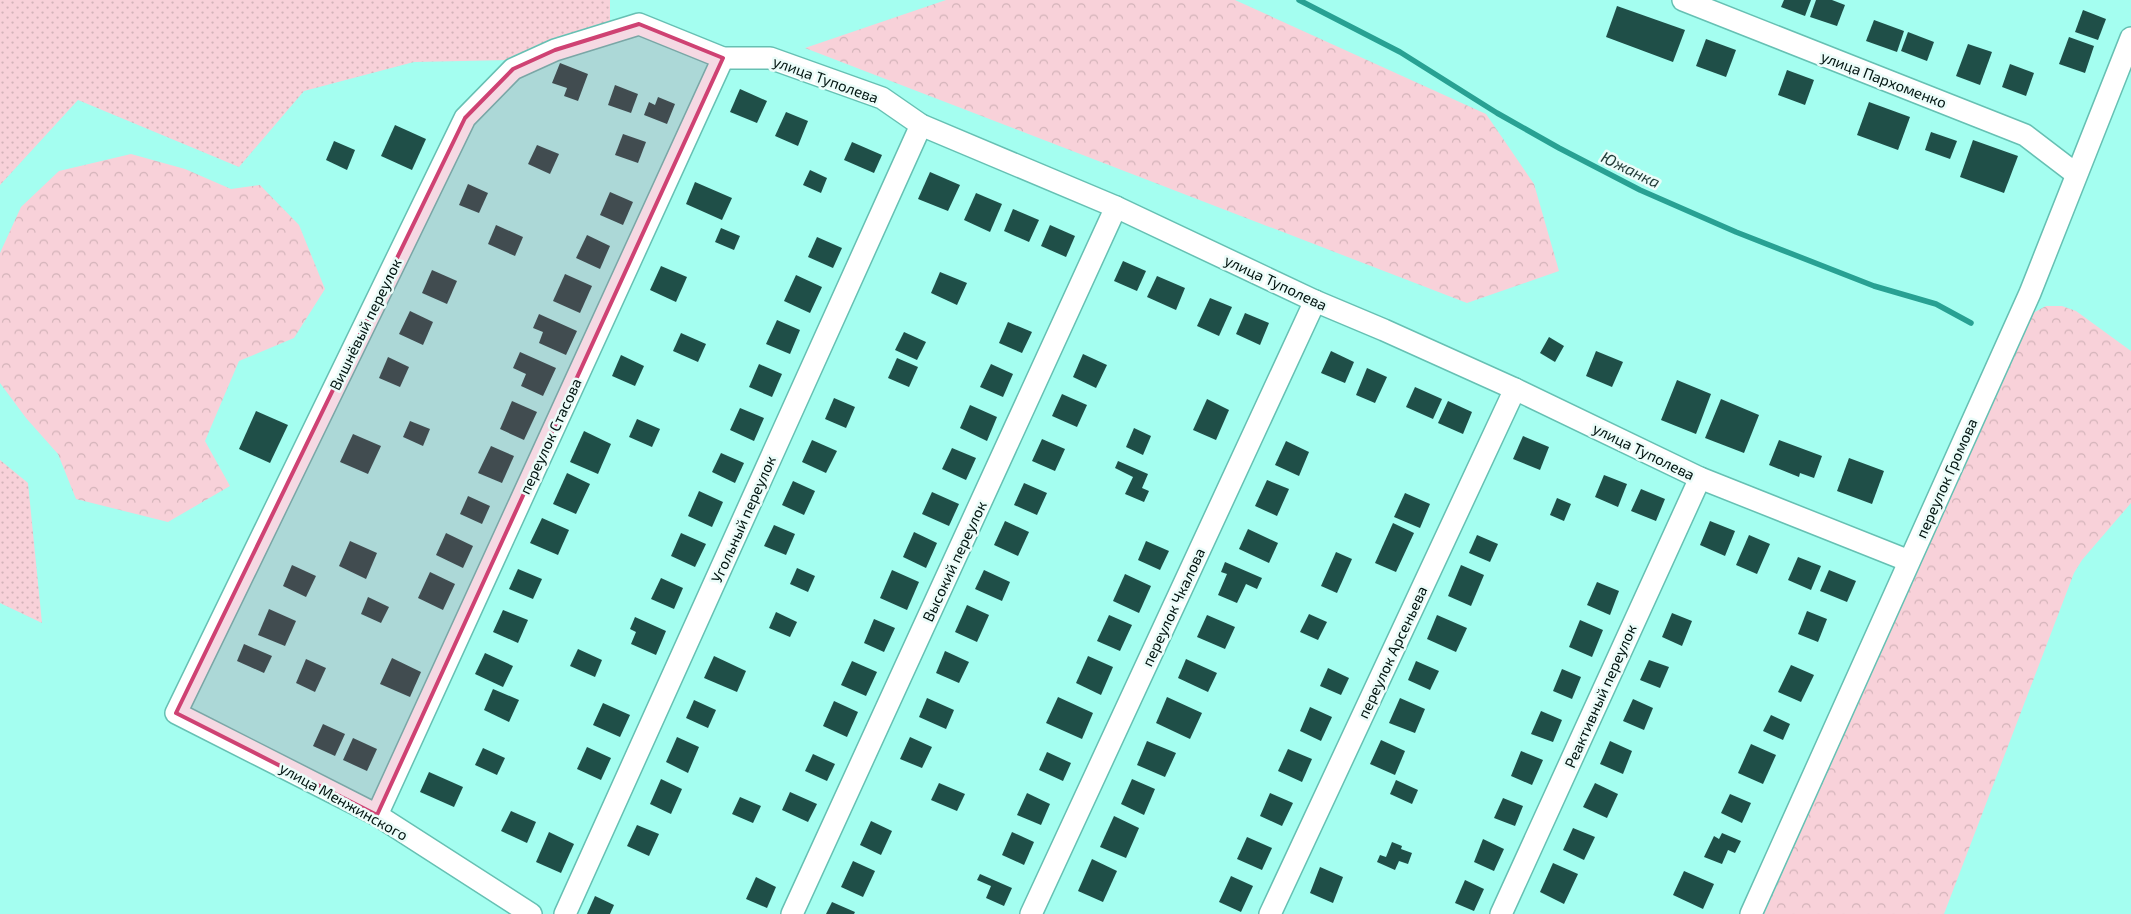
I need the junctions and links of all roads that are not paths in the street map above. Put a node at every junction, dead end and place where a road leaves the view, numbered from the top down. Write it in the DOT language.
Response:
graph roads {
  1 [pos="1682,0"];
  2 [pos="639,24"];
  3 [pos="2131,38"];
  4 [pos="723,58"];
  5 [pos="921,124"];
  6 [pos="2076,174"];
  7 [pos="1116,207"];
  8 [pos="1315,301"];
  9 [pos="1515,389"];
  10 [pos="1700,478"];
  11 [pos="1909,561"];
  12 [pos="176,713"];
  13 [pos="377,815"];
  14 [pos="531,914"];
  15 [pos="565,914"];
  16 [pos="792,914"];
  17 [pos="1031,914"];
  18 [pos="1270,914"];
  19 [pos="1501,914"];
  20 [pos="1751,914"];
  1 -- 6 [label="street, улица Пархоменко"];
  2 -- 4 [label="street, улица Туполева"];
  2 -- 12 [label="street, Вишнёвый переулок"];
  3 -- 6 [label="street, переулок Громова"];
  4 -- 5 [label="street, улица Туполева"];
  4 -- 13 [label="street, переулок Стасова"];
  5 -- 7 [label="street, улица Туполева"];
  5 -- 15 [label="street, Угольный переулок"];
  6 -- 11 [label="street, переулок Громова"];
  7 -- 8 [label="street, улица Туполева"];
  7 -- 16 [label="street, Высокий переулок"];
  8 -- 9 [label="street, улица Туполева"];
  8 -- 17 [label="street, переулок Чкалова"];
  9 -- 10 [label="street, улица Туполева"];
  9 -- 18 [label="street, переулок Арсеньева"];
  10 -- 11 [label="street, улица Туполева"];
  10 -- 19 [label="street, Реактивный переулок"];
  11 -- 20 [label="street, переулок Громова"];
  12 -- 13 [label="street, улица Менжинского"];
  13 -- 14 [label="street, улица Менжинского"];
}
